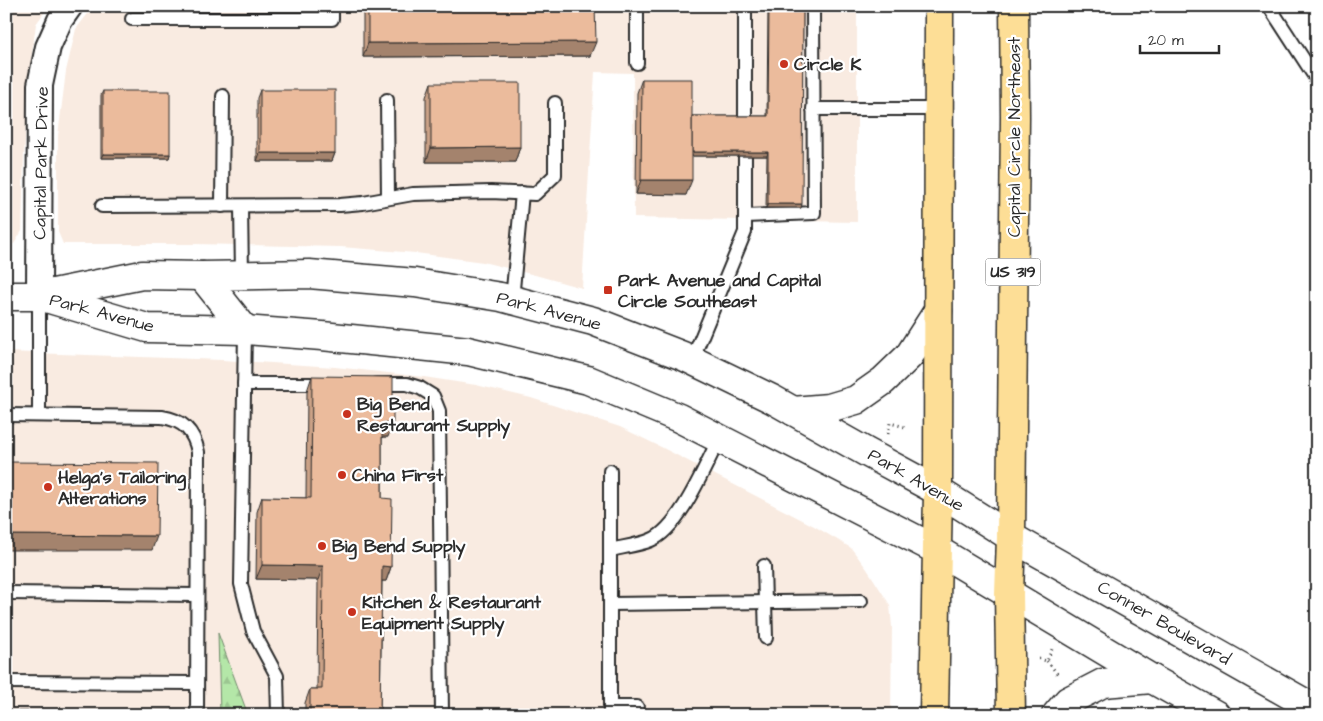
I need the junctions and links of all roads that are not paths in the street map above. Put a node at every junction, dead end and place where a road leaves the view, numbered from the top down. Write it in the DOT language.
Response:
graph roads {
  1 [pos="70,6"];
  2 [pos="332,6"];
  3 [pos="637,6"];
  4 [pos="745,6"];
  5 [pos="813,6"];
  6 [pos="939,6"];
  7 [pos="1014,6"];
  8 [pos="1269,6"];
  9 [pos="132,19"];
  10 [pos="637,63"];
  11 [pos="1317,80"];
  12 [pos="223,96"];
  13 [pos="387,100"];
  14 [pos="555,103"];
  15 [pos="813,109"];
  16 [pos="938,109"];
  17 [pos="522,193"];
  18 [pos="388,198"];
  19 [pos="102,206"];
  20 [pos="222,206"];
  21 [pos="241,206"];
  22 [pos="745,216"];
  23 [pos="202,276"];
  24 [pos="242,276"];
  25 [pos="6,296"];
  26 [pos="39,296"];
  27 [pos="512,300"];
  28 [pos="938,311"];
  29 [pos="245,330"];
  30 [pos="692,360"];
  31 [pos="244,384"];
  32 [pos="340,384"];
  33 [pos="360,384"];
  34 [pos="793,411"];
  35 [pos="6,415"];
  36 [pos="39,415"];
  37 [pos="719,439"];
  38 [pos="610,471"];
  39 [pos="938,491"];
  40 [pos="1011,537"];
  41 [pos="610,550"];
  42 [pos="937,550"];
  43 [pos="764,566"];
  44 [pos="6,593"];
  45 [pos="1009,594"];
  46 [pos="197,595"];
  47 [pos="861,600"];
  48 [pos="765,602"];
  49 [pos="610,604"];
  50 [pos="766,638"];
  51 [pos="1152,679"];
  52 [pos="6,682"];
  53 [pos="197,683"];
  54 [pos="637,706"];
  55 [pos="1317,710"];
  56 [pos="610,711"];
  57 [pos="197,715"];
  58 [pos="278,715"];
  59 [pos="442,715"];
  60 [pos="934,715"];
  61 [pos="1011,715"];
  62 [pos="1056,715"];
  63 [pos="1216,715"];
  1 -- 26 [label="street, Capital Park Drive"];
  2 -- 9 [label="lane"];
  3 -- 10 [label="lane"];
  4 -- 22 [label="lane"];
  5 -- 15 [label="lane"];
  6 -- 16 [label="main road"];
  7 -- 40 [label="main road, Capital Circle Northeast / US 319"];
  8 -- 11 [label="lane"];
  12 -- 20 [label="lane"];
  13 -- 18 [label="lane"];
  14 -- 17 [label="lane"];
  15 -- 16 [label="lane"];
  15 -- 22 [label="lane"];
  16 -- 28 [label="main road"];
  17 -- 18 [label="lane"];
  17 -- 27 [label="lane"];
  18 -- 21 [label="lane"];
  19 -- 20 [label="lane"];
  20 -- 21 [label="lane"];
  21 -- 24 [label="lane"];
  22 -- 30 [label="lane"];
  23 -- 24 [label="main road, Park Avenue"];
  23 -- 26 [label="main road, Park Avenue"];
  23 -- 29 [label="main road"];
  24 -- 27 [label="main road, Park Avenue"];
  25 -- 26 [label="main road, Park Avenue"];
  26 -- 29 [label="main road, Park Avenue"];
  26 -- 36 [label="lane"];
  27 -- 30 [label="main road, Park Avenue"];
  28 -- 34 [label="main road"];
  28 -- 39 [label="main road"];
  29 -- 31 [label="lane"];
  29 -- 37 [label="main road, Park Avenue"];
  30 -- 34 [label="main road, Park Avenue"];
  31 -- 32 [label="lane"];
  31 -- 58 [label="lane"];
  33 -- 59 [label="lane"];
  34 -- 39 [label="main road, Park Avenue"];
  35 -- 36 [label="lane"];
  36 -- 46 [label="lane"];
  37 -- 41 [label="lane"];
  37 -- 42 [label="main road, Park Avenue"];
  38 -- 41 [label="lane"];
  39 -- 40 [label="main road, Park Avenue"];
  39 -- 42 [label="main road"];
  40 -- 45 [label="main road, US 319"];
  40 -- 55 [label="main road, Conner Boulevard"];
  41 -- 49 [label="lane"];
  42 -- 45 [label="main road, Park Avenue"];
  42 -- 60 [label="main road"];
  43 -- 48 [label="lane"];
  44 -- 46 [label="lane"];
  45 -- 51 [label="main road"];
  45 -- 61 [label="main road, US 319"];
  46 -- 53 [label="lane"];
  47 -- 48 [label="lane"];
  48 -- 49 [label="lane"];
  48 -- 50 [label="lane"];
  49 -- 56 [label="lane"];
  51 -- 62 [label="main road"];
  51 -- 63 [label="main road"];
  52 -- 53 [label="lane"];
  53 -- 57 [label="lane"];
  54 -- 56 [label="lane"];
}
